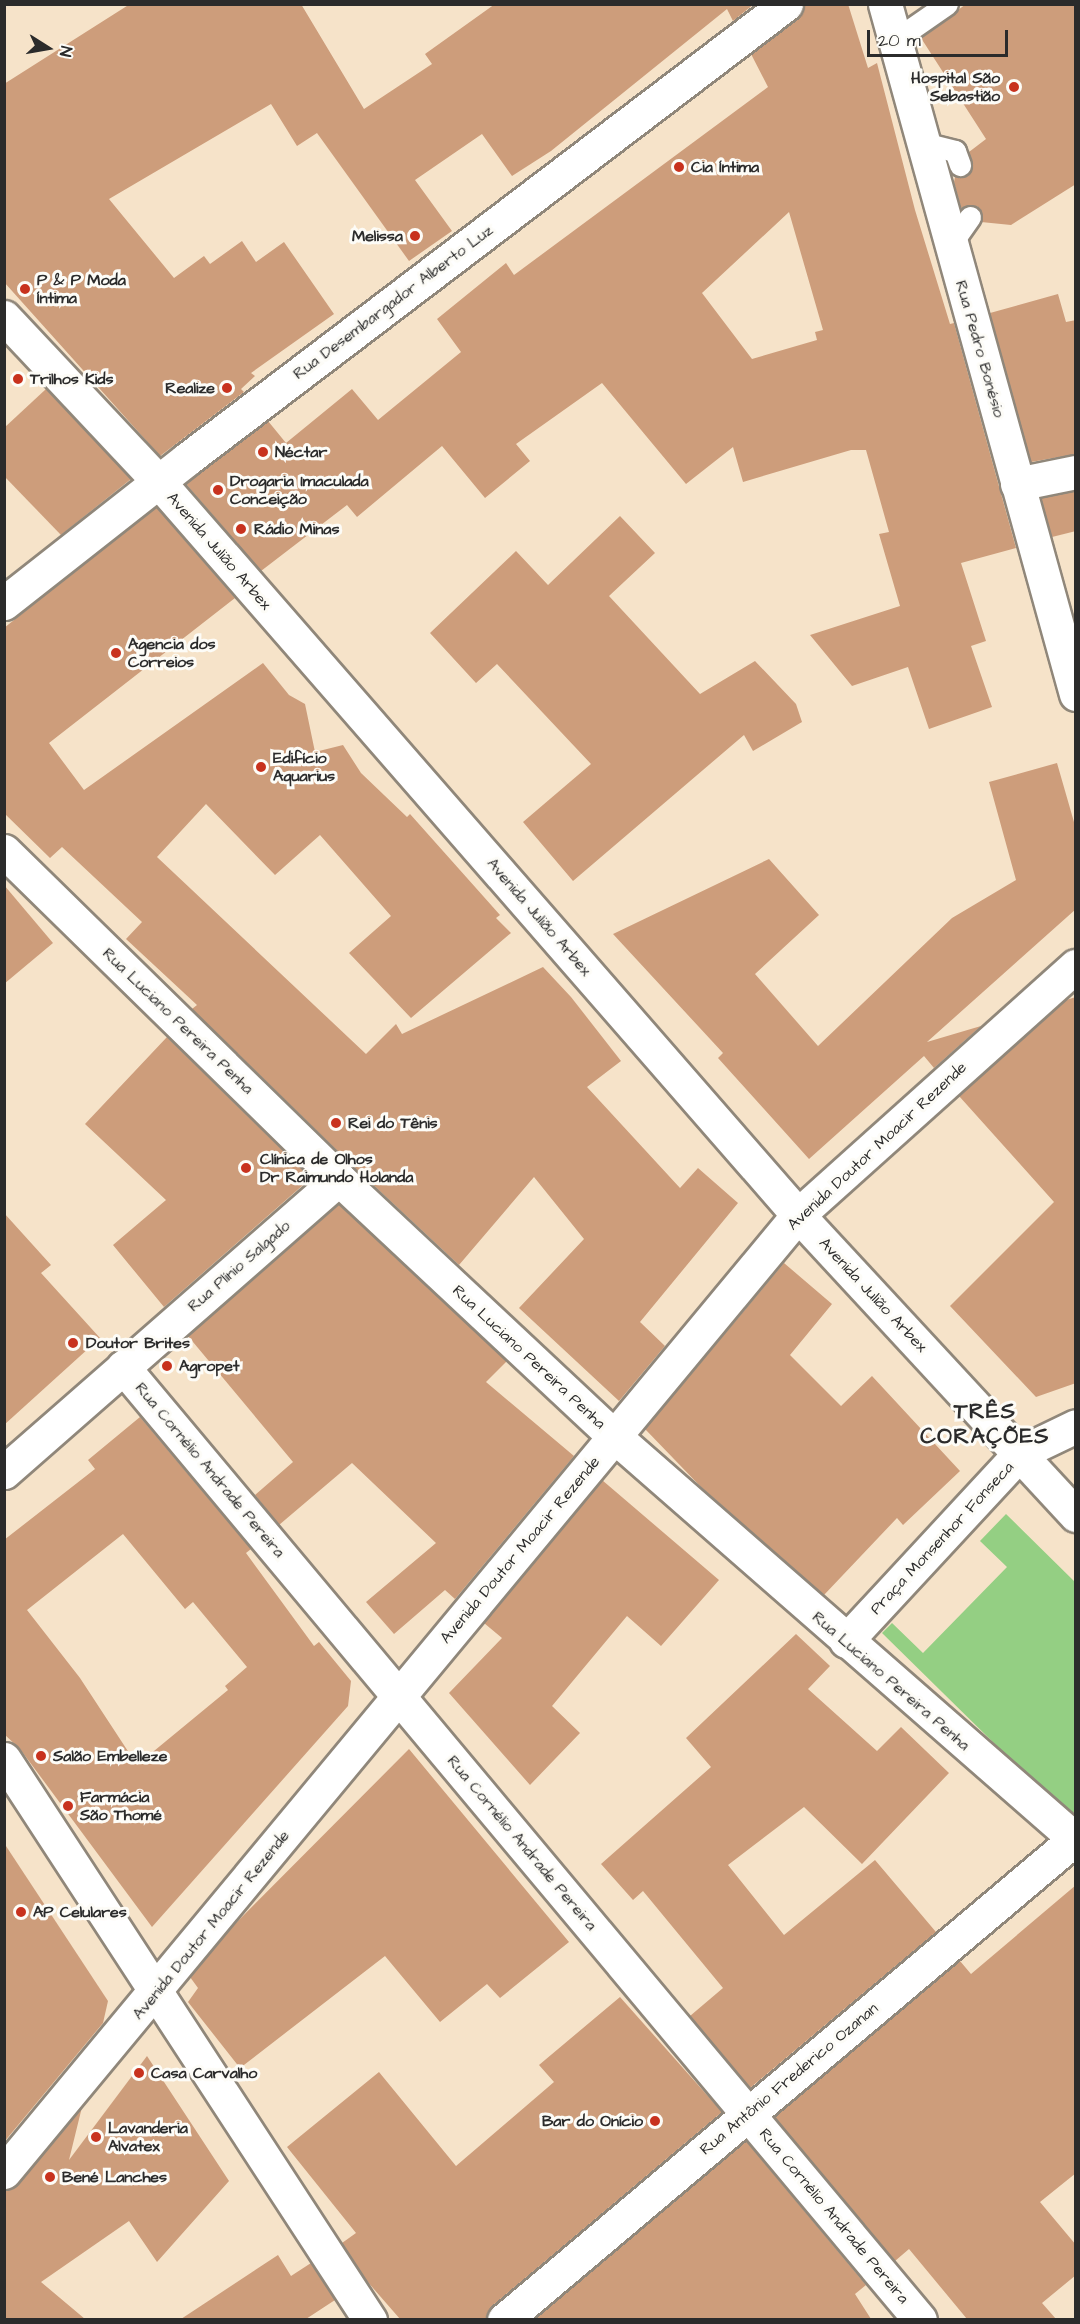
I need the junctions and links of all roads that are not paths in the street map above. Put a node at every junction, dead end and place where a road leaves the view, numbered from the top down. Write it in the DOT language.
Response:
graph roads {
  1 [pos="786,4"];
  2 [pos="885,4"];
  3 [pos="947,4"];
  4 [pos="895,40"];
  5 [pos="923,142"];
  6 [pos="960,165"];
  7 [pos="970,217"];
  8 [pos="951,244"];
  9 [pos="4,317"];
  10 [pos="1076,472"];
  11 [pos="158,481"];
  12 [pos="1017,484"];
  13 [pos="4,603"];
  14 [pos="1076,694"];
  15 [pos="4,851"];
  16 [pos="1076,966"];
  17 [pos="339,1179"];
  18 [pos="798,1215"];
  19 [pos="123,1367"];
  20 [pos="1076,1426"];
  21 [pos="614,1436"];
  22 [pos="1020,1453"];
  23 [pos="4,1472"];
  24 [pos="1076,1515"];
  25 [pos="846,1641"];
  26 [pos="399,1696"];
  27 [pos="4,1759"];
  28 [pos="1075,1839"];
  29 [pos="156,1992"];
  30 [pos="748,2113"];
  31 [pos="4,2172"];
  32 [pos="370,2319"];
  33 [pos="504,2319"];
  34 [pos="920,2319"];
  1 -- 11 [label="street, Rua Desembargador Alberto Luz"];
  2 -- 4 [label="street, Rua Pedro Bonésio"];
  3 -- 4 [label="lane"];
  4 -- 5 [label="street, Rua Pedro Bonésio"];
  5 -- 6 [label="lane"];
  5 -- 8 [label="street, Rua Pedro Bonésio"];
  7 -- 8 [label="lane"];
  8 -- 12 [label="street, Rua Pedro Bonésio"];
  9 -- 11 [label="street, Avenida Julião Arbex"];
  10 -- 12 [label="street"];
  11 -- 13 [label="street, Rua Desembargador Alberto Luz"];
  11 -- 18 [label="street, Avenida Julião Arbex"];
  12 -- 14 [label="street, Rua Pedro Bonésio"];
  15 -- 17 [label="street, Rua Luciano Pereira Penha"];
  16 -- 18 [label="street, Avenida Doutor Moacir Rezende"];
  17 -- 19 [label="street, Rua Plínio Salgado"];
  17 -- 21 [label="street, Rua Luciano Pereira Penha"];
  18 -- 21 [label="street, Avenida Doutor Moacir Rezende"];
  18 -- 22 [label="street, Avenida Julião Arbex"];
  19 -- 23 [label="street, Rua Plínio Salgado"];
  19 -- 26 [label="street, Rua Cornélio Andrade Pereira"];
  20 -- 22 [label="street, Praça Monsenhor Fonseca"];
  21 -- 25 [label="street, Rua Luciano Pereira Penha"];
  21 -- 26 [label="street, Avenida Doutor Moacir Rezende"];
  22 -- 24 [label="street, Avenida Julião Arbex"];
  22 -- 25 [label="street, Praça Monsenhor Fonseca"];
  25 -- 28 [label="street, Rua Luciano Pereira Penha"];
  26 -- 29 [label="street, Avenida Doutor Moacir Rezende"];
  26 -- 30 [label="street, Rua Cornélio Andrade Pereira"];
  27 -- 29 [label="street"];
  28 -- 30 [label="street, Rua Antônio Frederico Ozanan"];
  29 -- 31 [label="street, Avenida Doutor Moacir Rezende"];
  29 -- 32 [label="street"];
  30 -- 33 [label="street, Rua Antônio Frederico Ozanan"];
  30 -- 34 [label="street, Rua Cornélio Andrade Pereira"];
}
